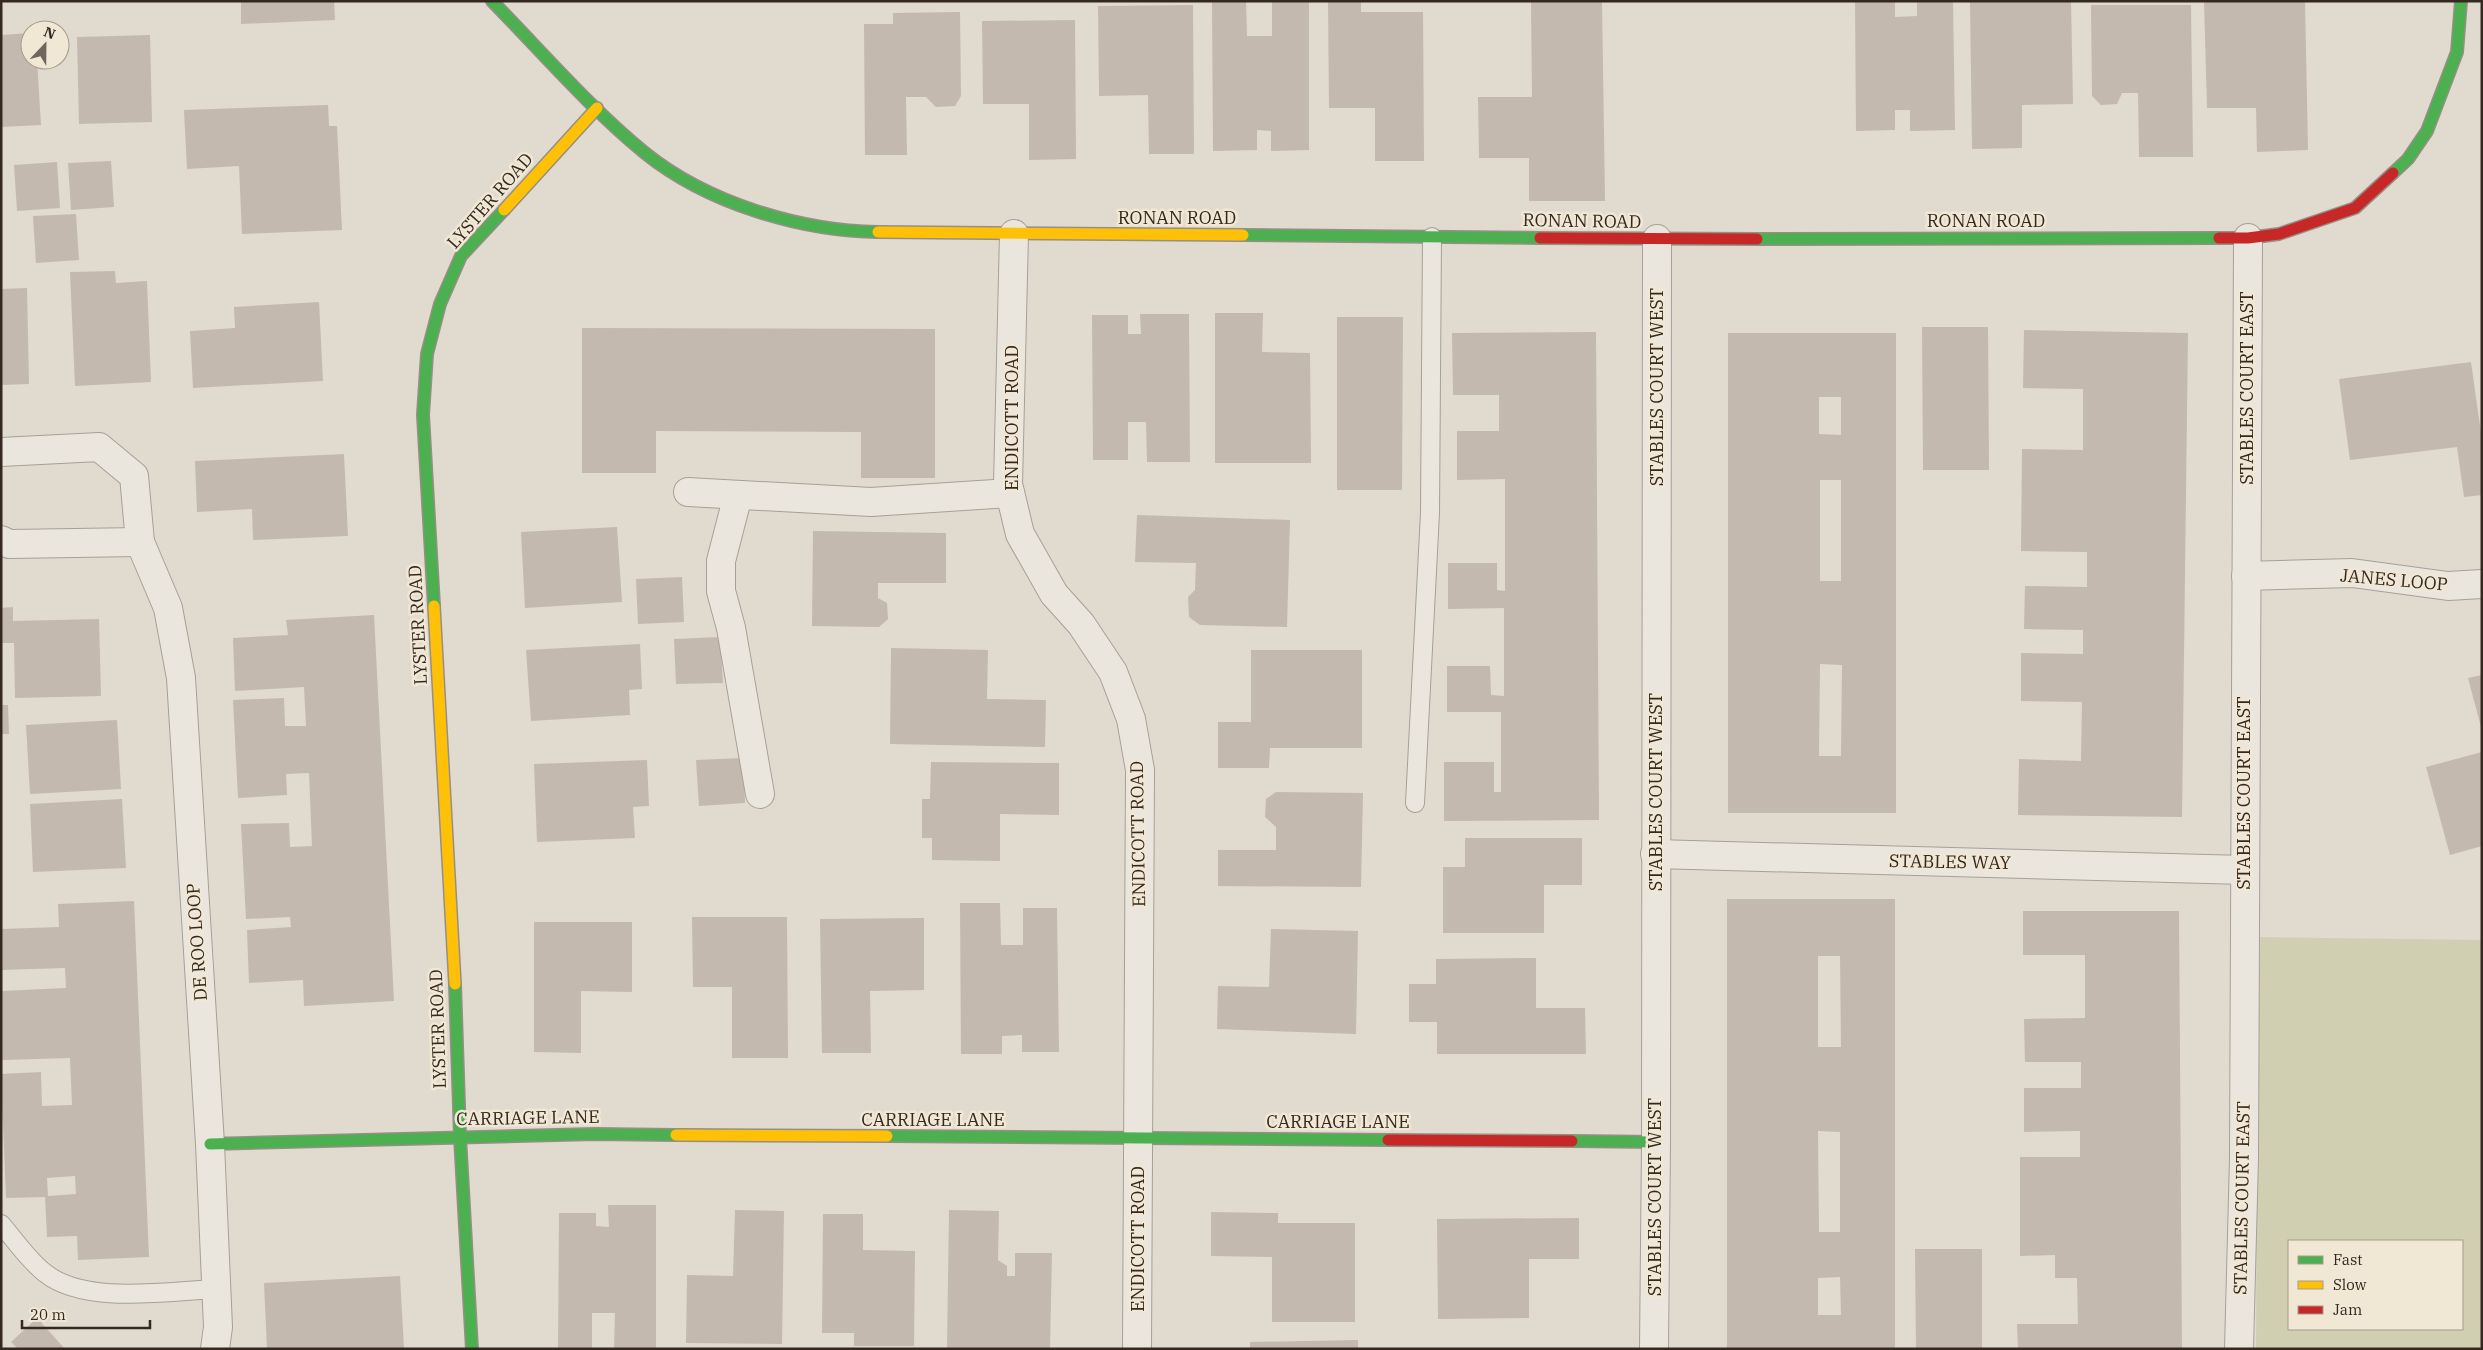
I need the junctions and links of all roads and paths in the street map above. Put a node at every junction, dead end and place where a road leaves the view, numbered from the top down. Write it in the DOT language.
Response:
graph roads {
  1 [pos="492,1"];
  2 [pos="2461,1"];
  3 [pos="597,108"];
  4 [pos="1014,234"];
  5 [pos="1432,237"];
  6 [pos="2248,238"];
  7 [pos="1657,240"];
  8 [pos="1,452"];
  9 [pos="688,492"];
  10 [pos="1010,494"];
  11 [pos="738,495"];
  12 [pos="1,540"];
  13 [pos="140,542"];
  14 [pos="2246,576"];
  15 [pos="2482,584"];
  16 [pos="760,794"];
  17 [pos="1415,803"];
  18 [pos="1656,854"];
  19 [pos="2244,870"];
  20 [pos="460,1137"];
  21 [pos="1138,1139"];
  22 [pos="1656,1142"];
  23 [pos="210,1144"];
  24 [pos="1,1224"];
  25 [pos="216,1289"];
  26 [pos="1654,1347"];
  27 [pos="215,1349"];
  28 [pos="472,1349"];
  29 [pos="1137,1349"];
  30 [pos="2239,1349"];
  1 -- 3 [label="street"];
  2 -- 6 [label="street, RONAN ROAD"];
  3 -- 4 [label="street, RONAN ROAD"];
  3 -- 20 [label="street, LYSTER ROAD"];
  4 -- 5 [label="street, RONAN ROAD"];
  4 -- 10 [label="street, ENDICOTT ROAD"];
  5 -- 7 [label="street, RONAN ROAD"];
  5 -- 17 [label="lane"];
  6 -- 7 [label="street, RONAN ROAD"];
  6 -- 14 [label="street, STABLES COURT EAST"];
  7 -- 18 [label="street, STABLES COURT WEST"];
  8 -- 13 [label="street, DE ROO LOOP"];
  9 -- 11 [label="street"];
  10 -- 11 [label="street"];
  10 -- 21 [label="street, ENDICOTT ROAD"];
  11 -- 16 [label="street"];
  12 -- 13 [label="street"];
  13 -- 23 [label="street, DE ROO LOOP"];
  14 -- 15 [label="street, JANES LOOP"];
  14 -- 19 [label="street, STABLES COURT EAST"];
  18 -- 19 [label="street, STABLES WAY"];
  18 -- 22 [label="street, STABLES COURT WEST"];
  19 -- 30 [label="street, STABLES COURT EAST"];
  20 -- 21 [label="street, CARRIAGE LANE"];
  20 -- 23 [label="street, CARRIAGE LANE"];
  20 -- 28 [label="street, LYSTER ROAD"];
  21 -- 22 [label="street, CARRIAGE LANE"];
  21 -- 29 [label="street, ENDICOTT ROAD"];
  22 -- 26 [label="street, STABLES COURT WEST"];
  23 -- 25 [label="street, DE ROO LOOP"];
  24 -- 25 [label="lane"];
  25 -- 27 [label="street, DE ROO LOOP"];
}
